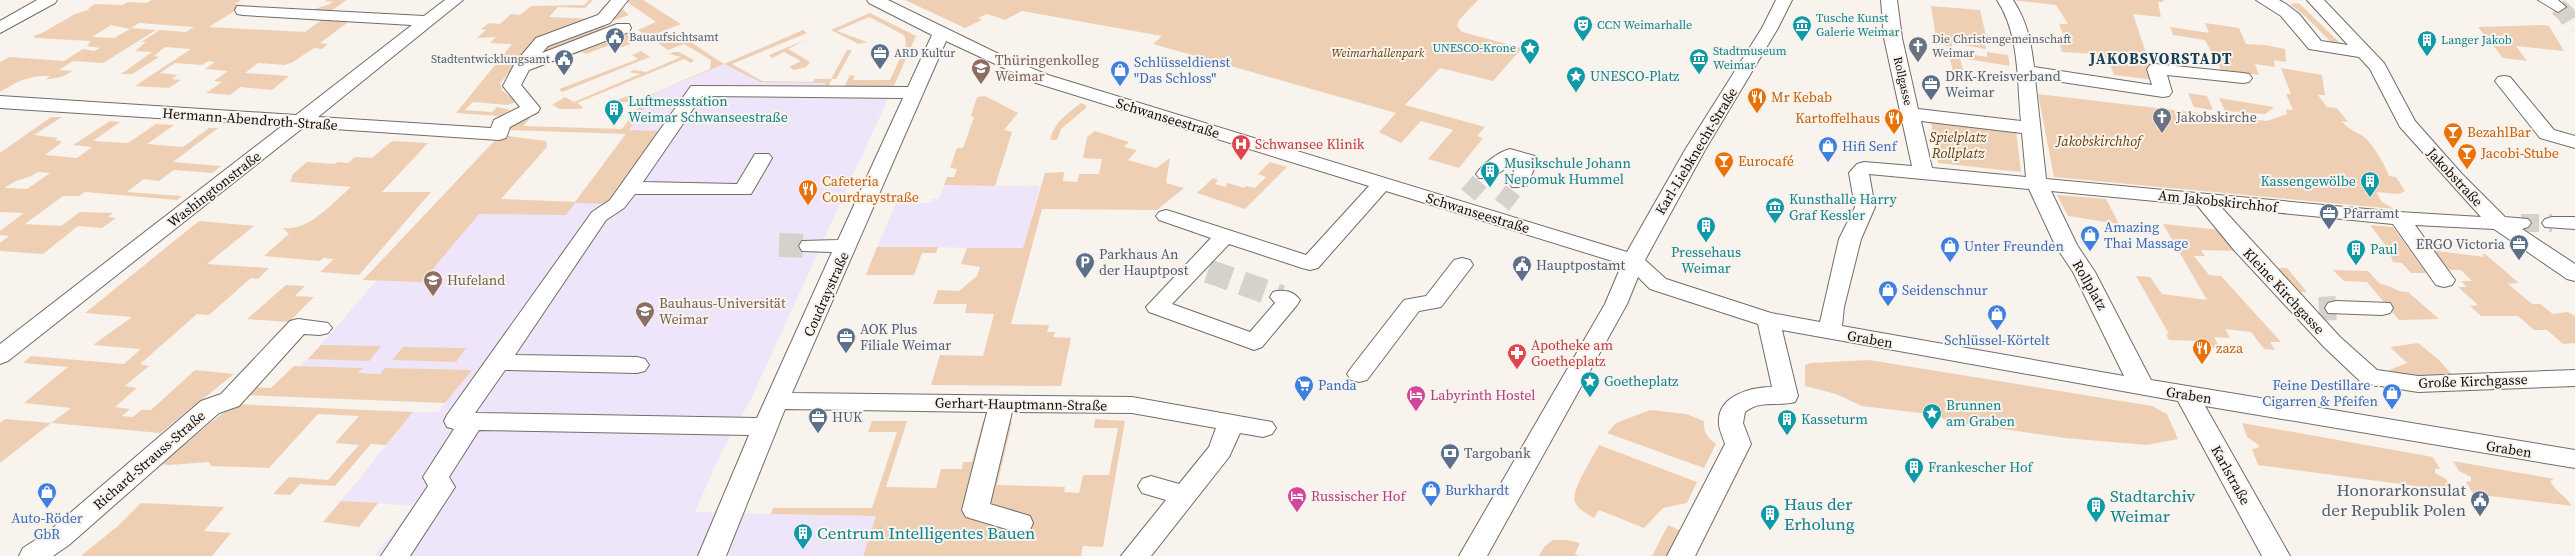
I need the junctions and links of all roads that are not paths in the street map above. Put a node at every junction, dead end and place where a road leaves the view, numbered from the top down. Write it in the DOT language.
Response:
graph roads {
  1 [pos="49,0"];
  2 [pos="455,0"];
  3 [pos="620,0"];
  4 [pos="875,0"];
  5 [pos="1784,0"];
  6 [pos="1889,0"];
  7 [pos="2005,0"];
  8 [pos="2264,0"];
  9 [pos="2315,0"];
  10 [pos="243,10"];
  11 [pos="428,21"];
  12 [pos="0,28"];
  13 [pos="623,28"];
  14 [pos="941,33"];
  15 [pos="2365,53"];
  16 [pos="521,67"];
  17 [pos="2026,72"];
  18 [pos="2243,78"];
  19 [pos="2504,81"];
  20 [pos="915,93"];
  21 [pos="0,102"];
  22 [pos="1911,114"];
  23 [pos="298,123"];
  24 [pos="2030,128"];
  25 [pos="2575,142"];
  26 [pos="762,158"];
  27 [pos="1923,172"];
  28 [pos="1486,174"];
  29 [pos="1381,184"];
  30 [pos="1519,184"];
  31 [pos="2037,184"];
  32 [pos="629,188"];
  33 [pos="2204,200"];
  34 [pos="1166,216"];
  35 [pos="2399,218"];
  36 [pos="2575,222"];
  37 [pos="2499,223"];
  38 [pos="2521,223"];
  39 [pos="2552,223"];
  40 [pos="1225,236"];
  41 [pos="810,246"];
  42 [pos="847,246"];
  43 [pos="1632,260"];
  44 [pos="1462,265"];
  45 [pos="2575,274"];
  46 [pos="2444,280"];
  47 [pos="1281,297"];
  48 [pos="2382,308"];
  49 [pos="2319,309"];
  50 [pos="1768,320"];
  51 [pos="320,328"];
  52 [pos="1830,332"];
  53 [pos="0,356"];
  54 [pos="498,362"];
  55 [pos="637,365"];
  56 [pos="1359,374"];
  57 [pos="2370,377"];
  58 [pos="2575,378"];
  59 [pos="2142,387"];
  60 [pos="2186,394"];
  61 [pos="777,401"];
  62 [pos="1002,404"];
  63 [pos="472,421"];
  64 [pos="1231,423"];
  65 [pos="765,427"];
  66 [pos="1263,428"];
  67 [pos="2575,459"];
  68 [pos="1151,486"];
  69 [pos="1184,495"];
  70 [pos="1020,523"];
  71 [pos="33,556"];
  72 [pos="395,556"];
  73 [pos="712,556"];
  74 [pos="1135,556"];
  75 [pos="1473,556"];
  76 [pos="1681,556"];
  77 [pos="2276,556"];
  1 -- 12 [label="street"];
  2 -- 11 [label="street, Washingtonstraße"];
  3 -- 16 [label="street"];
  4 -- 14 [label="street, Schwanseestraße"];
  5 -- 43 [label="street, Karl-Liebknecht-Straße"];
  6 -- 22 [label="street, Rollgasse"];
  7 -- 17 [label="street, Rollplatz"];
  8 -- 15 [label="street"];
  9 -- 15 [label="street, Jakobstraße"];
  10 -- 11 [label="street"];
  11 -- 23 [label="street, Washingtonstraße"];
  13 -- 16 [label="street"];
  14 -- 20 [label="street, Coudraystraße"];
  14 -- 29 [label="street, Schwanseestraße"];
  15 -- 37 [label="street, Jakobstraße"];
  16 -- 23 [label="street, Hermann-Abendroth-Straße"];
  17 -- 18 [label="street"];
  17 -- 24 [label="street, Rollplatz"];
  19 -- 25 [label="street"];
  20 -- 32 [label="street"];
  20 -- 42 [label="street, Coudraystraße"];
  21 -- 23 [label="street, Hermann-Abendroth-Straße"];
  22 -- 24 [label="street"];
  22 -- 27 [label="street"];
  23 -- 53 [label="street, Washingtonstraße"];
  24 -- 31 [label="street, Rollplatz"];
  26 -- 32 [label="street"];
  27 -- 31 [label="street"];
  27 -- 52 [label="street"];
  28 -- 30 [label="street"];
  29 -- 40 [label="street"];
  29 -- 43 [label="street, Schwanseestraße"];
  31 -- 33 [label="street, Am Jakobskirchhof"];
  31 -- 59 [label="street, Rollplatz"];
  32 -- 54 [label="street"];
  33 -- 35 [label="street, Am Jakobskirchhof"];
  33 -- 49 [label="street, Kleine Kirchgasse"];
  34 -- 40 [label="street"];
  35 -- 37 [label="street, Am Jakobskirchhof"];
  35 -- 46 [label="street"];
  36 -- 39 [label="street"];
  37 -- 38 [label="street, Am Jakobskirchhof"];
  37 -- 45 [label="street, Jakobstraße"];
  40 -- 47 [label="street"];
  41 -- 42 [label="street"];
  42 -- 61 [label="street, Coudraystraße"];
  43 -- 50 [label="street"];
  43 -- 75 [label="street"];
  44 -- 56 [label="street"];
  48 -- 49 [label="street"];
  49 -- 57 [label="street, Kleine Kirchgasse"];
  50 -- 52 [label="street, Graben"];
  50 -- 76 [label="street"];
  51 -- 71 [label="street, Richard-Strauss-Straße"];
  52 -- 59 [label="street, Graben"];
  54 -- 55 [label="street"];
  54 -- 63 [label="street"];
  57 -- 58 [label="street, Große Kirchgasse"];
  59 -- 60 [label="street, Graben"];
  60 -- 67 [label="street, Graben"];
  60 -- 77 [label="street, Karlstraße"];
  61 -- 62 [label="street, Gerhart-Hauptmann-Straße"];
  61 -- 65 [label="street, Coudraystraße"];
  62 -- 64 [label="street, Gerhart-Hauptmann-Straße"];
  62 -- 70 [label="street"];
  63 -- 65 [label="street"];
  63 -- 72 [label="street"];
  64 -- 66 [label="street, Gerhart-Hauptmann-Straße"];
  64 -- 69 [label="street"];
  65 -- 73 [label="street, Coudraystraße"];
  68 -- 69 [label="street"];
  69 -- 74 [label="street"];
}
